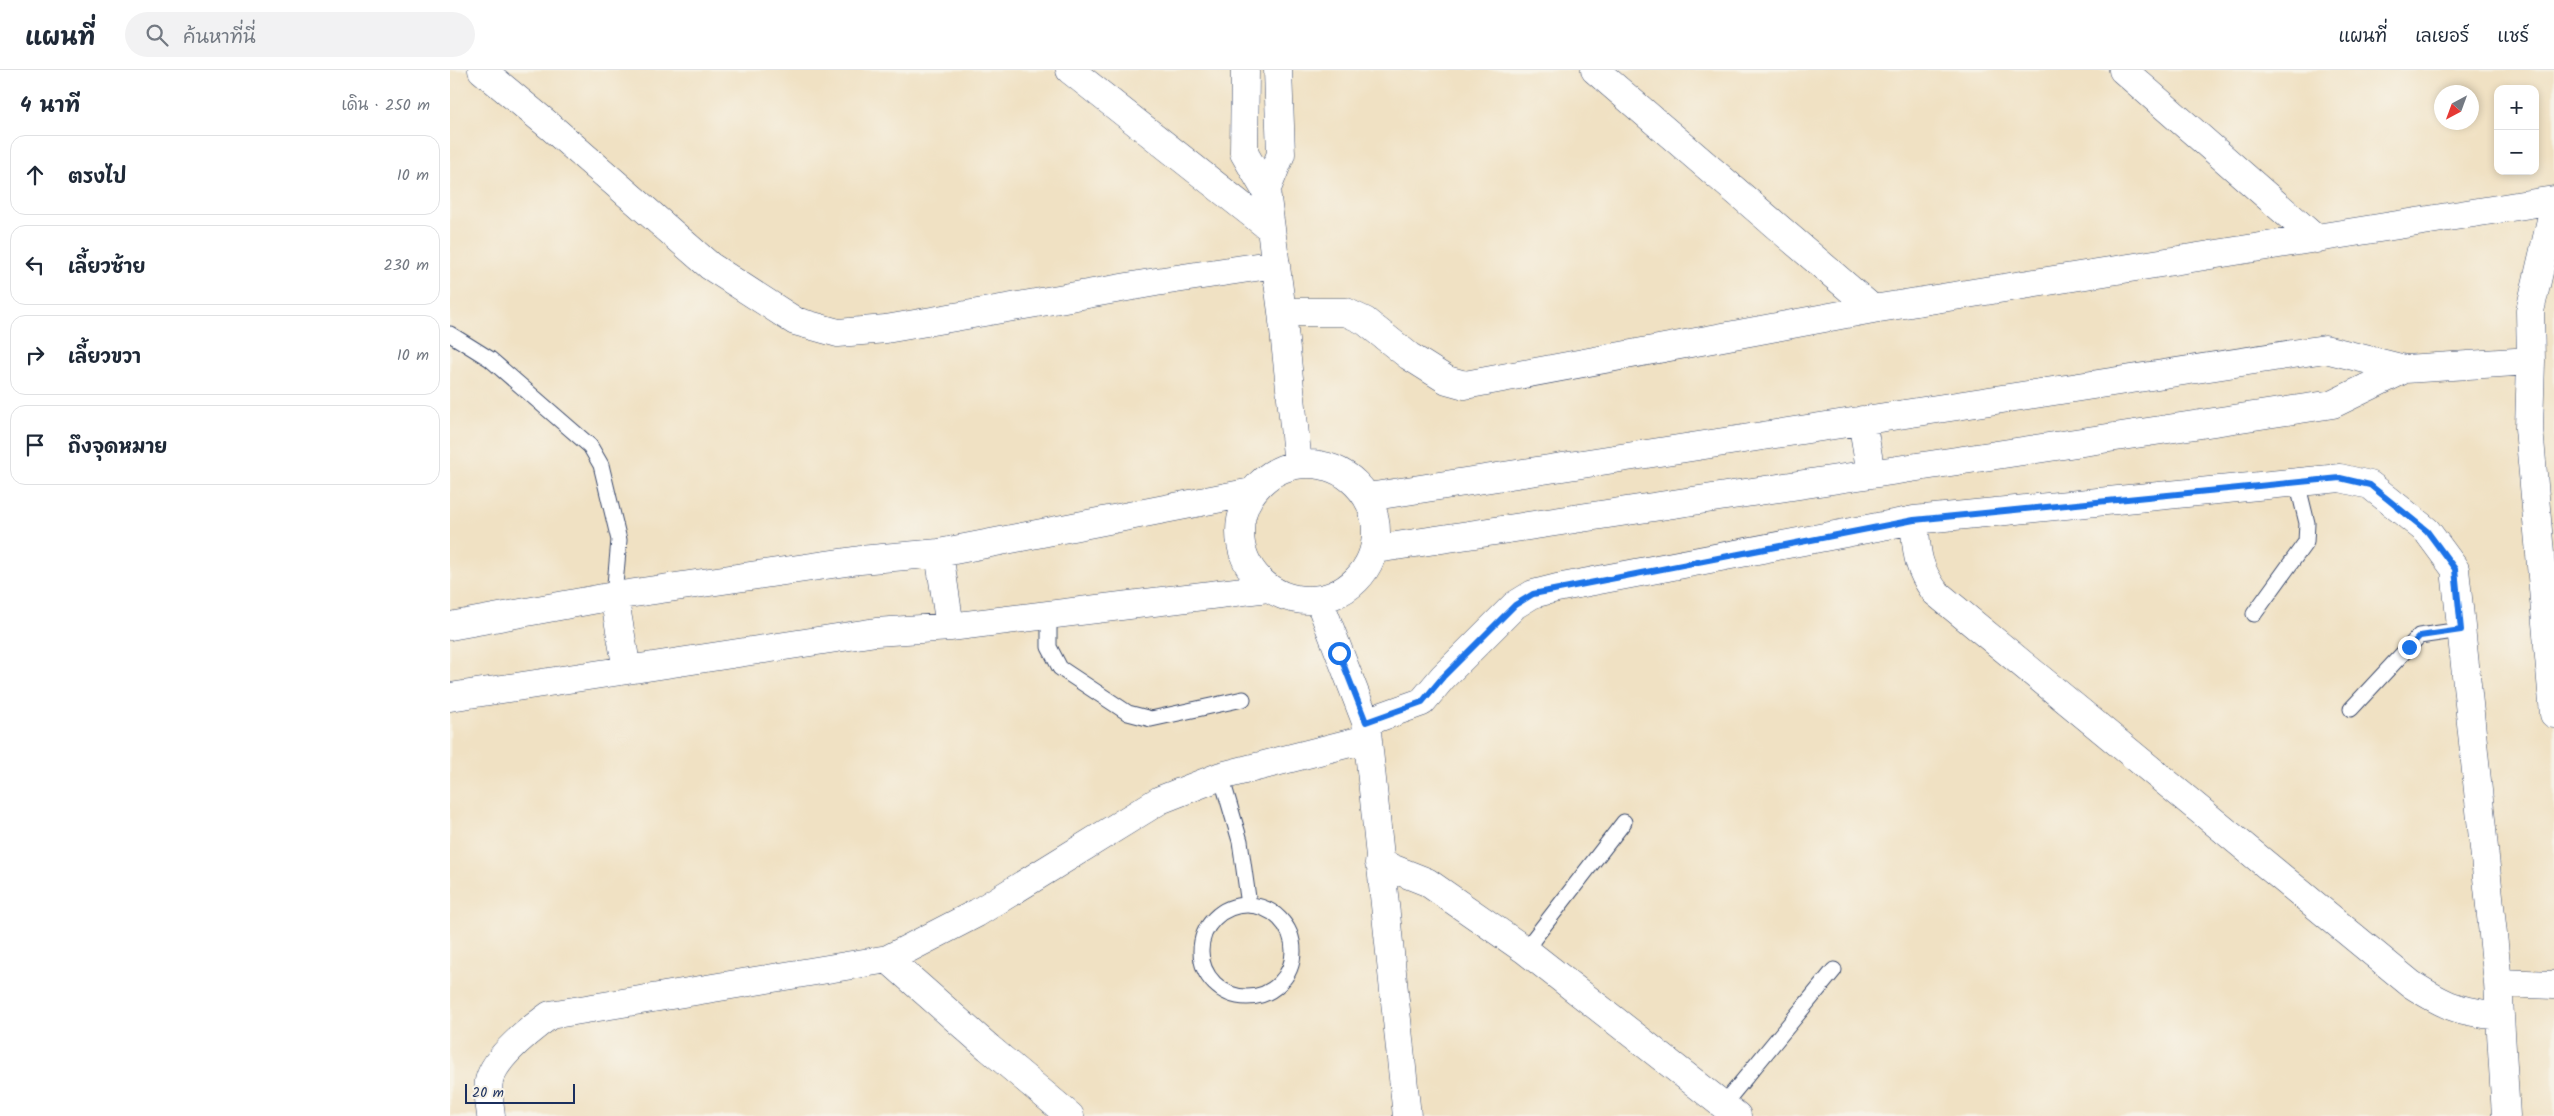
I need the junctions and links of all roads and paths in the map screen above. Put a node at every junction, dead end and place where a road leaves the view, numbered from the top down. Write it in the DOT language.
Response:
graph roads {
  1 [pos="482,70"];
  2 [pos="1070,70"];
  3 [pos="1245,70"];
  4 [pos="1278,70"];
  5 [pos="1595,70"];
  6 [pos="2123,70"];
  7 [pos="1266,191"];
  8 [pos="2554,200"];
  9 [pos="2554,207"];
  10 [pos="1271,229"];
  11 [pos="2316,239"];
  12 [pos="1276,264"];
  13 [pos="1873,309"];
  14 [pos="1282,312"];
  15 [pos="450,334"];
  16 [pos="2531,361"];
  17 [pos="2405,369"];
  18 [pos="1862,420"];
  19 [pos="1298,464"];
  20 [pos="1871,474"];
  21 [pos="2297,482"];
  22 [pos="1252,492"];
  23 [pos="1368,497"];
  24 [pos="1914,520"];
  25 [pos="1376,549"];
  26 [pos="939,552"];
  27 [pos="1268,588"];
  28 [pos="614,596"];
  29 [pos="1319,600"];
  30 [pos="2254,614"];
  31 [pos="1049,615"];
  32 [pos="450,626"];
  33 [pos="950,627"];
  34 [pos="2461,630"];
  35 [pos="627,670"];
  36 [pos="450,697"];
  37 [pos="1243,698"];
  38 [pos="2351,709"];
  39 [pos="2554,714"];
  40 [pos="1366,730"];
  41 [pos="1221,776"];
  42 [pos="1624,822"];
  43 [pos="1379,863"];
  44 [pos="1249,905"];
  45 [pos="1525,950"];
  46 [pos="888,959"];
  47 [pos="1834,970"];
  48 [pos="2498,983"];
  49 [pos="2554,985"];
  50 [pos="2500,1016"];
  51 [pos="1730,1110"];
  52 [pos="491,1116"];
  53 [pos="1070,1116"];
  54 [pos="1406,1116"];
  55 [pos="2506,1116"];
  1 -- 12 [label="street"];
  2 -- 10 [label="street"];
  3 -- 7 [label="street"];
  4 -- 7 [label="street"];
  5 -- 13 [label="street"];
  6 -- 11 [label="street"];
  7 -- 10 [label="street"];
  8 -- 11 [label="street"];
  9 -- 16 [label="street"];
  10 -- 12 [label="street"];
  11 -- 13 [label="street"];
  12 -- 14 [label="street"];
  13 -- 14 [label="street"];
  14 -- 19 [label="street"];
  15 -- 28 [label="lane"];
  16 -- 17 [label="street"];
  16 -- 39 [label="street"];
  17 -- 18 [label="street"];
  17 -- 20 [label="street"];
  18 -- 20 [label="street"];
  18 -- 23 [label="street"];
  19 -- 22 [label="street"];
  19 -- 23 [label="street"];
  20 -- 25 [label="street"];
  21 -- 24 [label="street"];
  21 -- 30 [label="lane"];
  21 -- 34 [label="street"];
  22 -- 26 [label="street"];
  22 -- 27 [label="street"];
  23 -- 25 [label="street"];
  24 -- 40 [label="street"];
  24 -- 50 [label="street"];
  25 -- 29 [label="street"];
  26 -- 28 [label="street"];
  26 -- 33 [label="street"];
  27 -- 29 [label="street"];
  27 -- 31 [label="street"];
  28 -- 32 [label="street"];
  28 -- 35 [label="street"];
  29 -- 40 [label="street"];
  31 -- 33 [label="street"];
  31 -- 37 [label="lane"];
  33 -- 35 [label="street"];
  34 -- 38 [label="lane"];
  34 -- 48 [label="street"];
  35 -- 36 [label="street"];
  40 -- 41 [label="street"];
  40 -- 43 [label="street"];
  41 -- 44 [label="lane"];
  41 -- 46 [label="street"];
  42 -- 45 [label="lane"];
  43 -- 45 [label="street"];
  43 -- 54 [label="street"];
  44 -- 44 [label="lane"];
  45 -- 51 [label="street"];
  46 -- 52 [label="street"];
  46 -- 53 [label="street"];
  47 -- 51 [label="lane"];
  48 -- 49 [label="street"];
  48 -- 50 [label="street"];
  50 -- 55 [label="street"];
}
